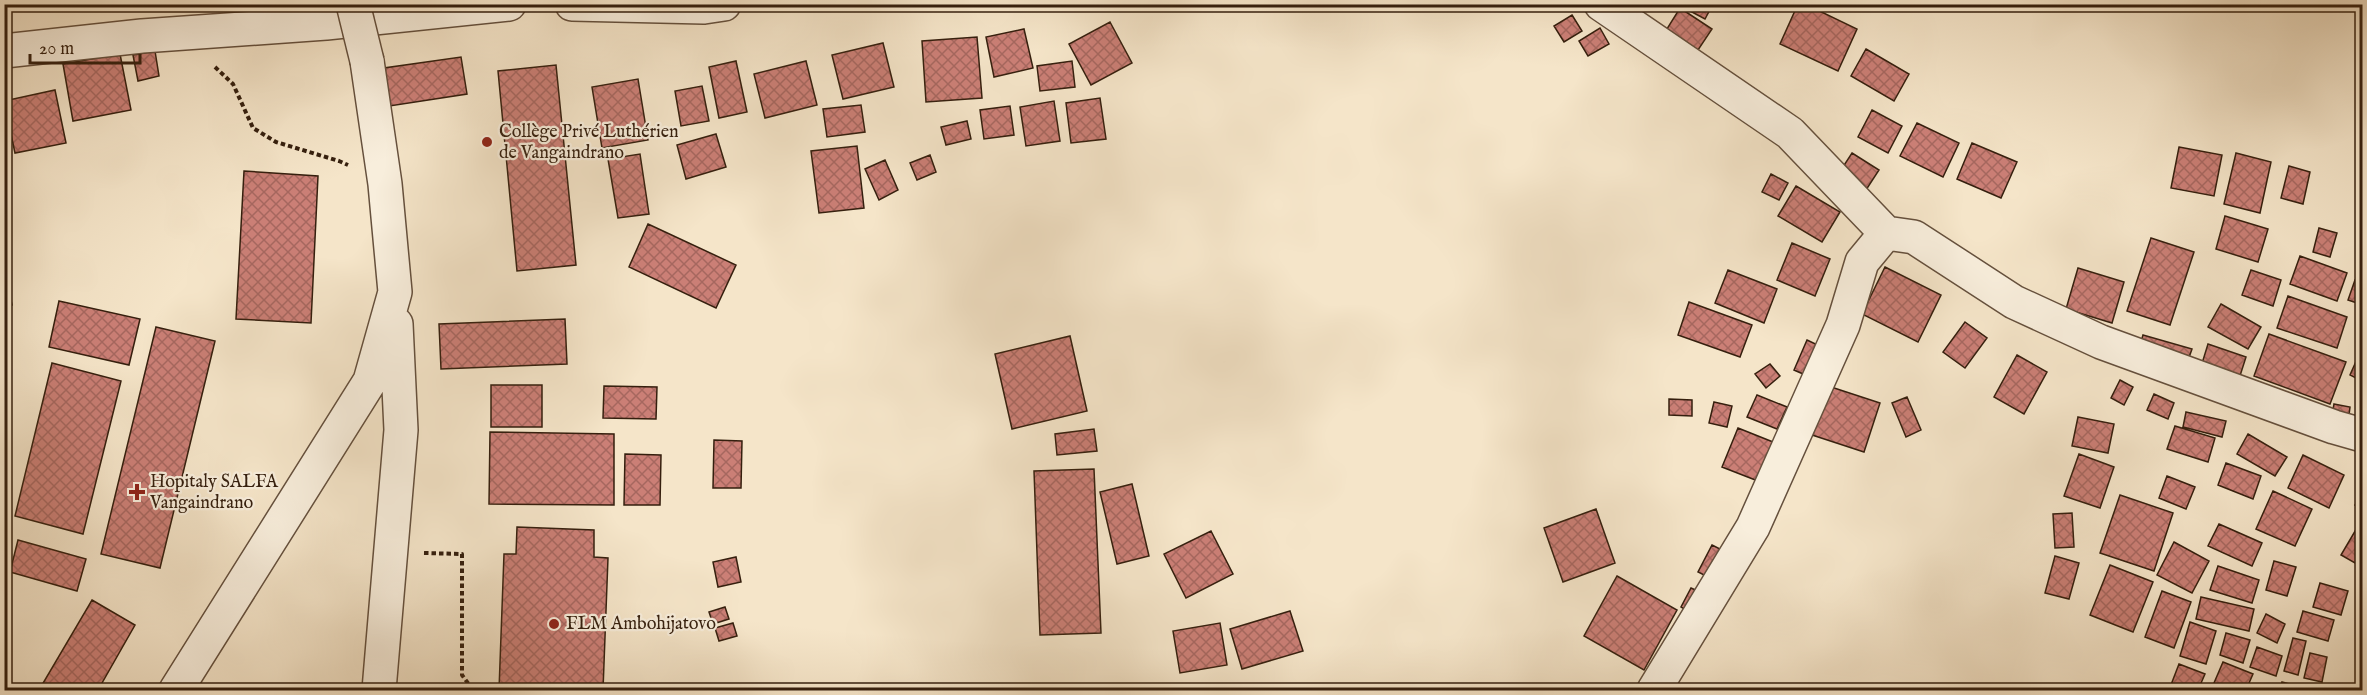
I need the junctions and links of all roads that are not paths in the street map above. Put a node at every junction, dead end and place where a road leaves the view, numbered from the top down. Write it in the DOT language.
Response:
graph roads {
  1 [pos="353,4"];
  2 [pos="509,4"];
  3 [pos="572,4"];
  4 [pos="724,4"];
  5 [pos="1601,4"];
  6 [pos="4,51"];
  7 [pos="1886,233"];
  8 [pos="394,292"];
  9 [pos="2362,435"];
  10 [pos="176,690"];
  11 [pos="379,690"];
  12 [pos="1654,690"];
  1 -- 8 [label="street, bridge"];
  2 -- 6 [label="street"];
  3 -- 4 [label="street"];
  5 -- 7 [label="street"];
  7 -- 9 [label="street"];
  7 -- 12 [label="street"];
  8 -- 10 [label="street"];
  8 -- 11 [label="street"];
}
